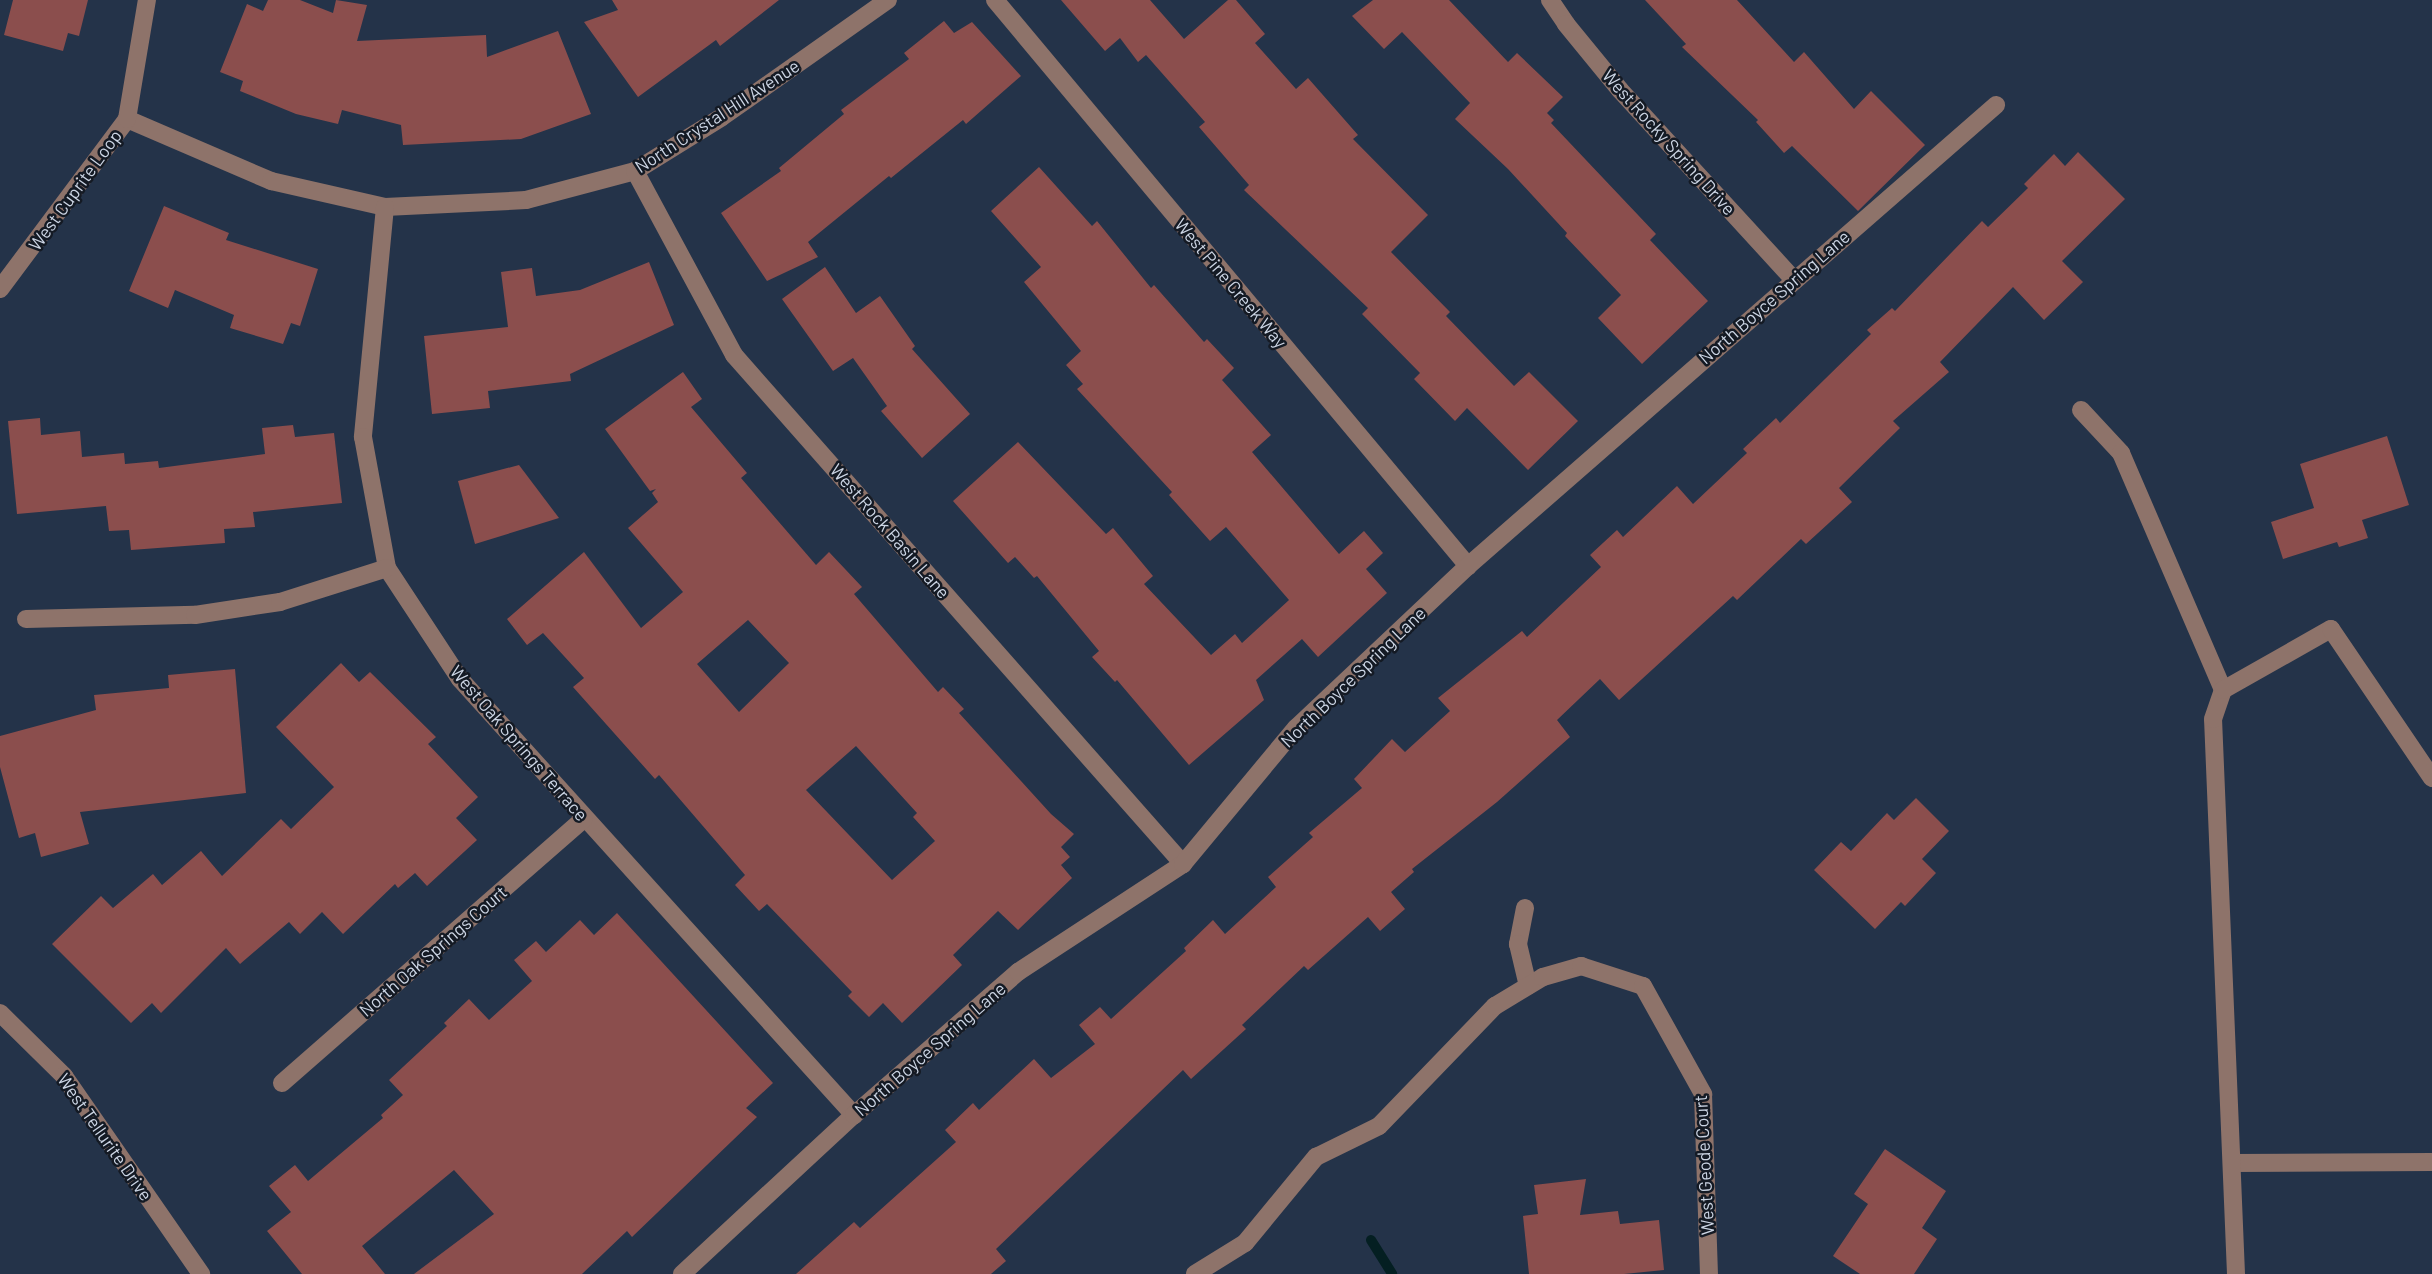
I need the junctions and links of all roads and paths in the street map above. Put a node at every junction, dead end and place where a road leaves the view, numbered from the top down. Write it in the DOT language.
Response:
graph roads {
  1 [pos="147,0"];
  2 [pos="888,0"];
  3 [pos="995,0"];
  4 [pos="1550,0"];
  5 [pos="1996,105"];
  6 [pos="127,119"];
  7 [pos="635,171"];
  8 [pos="385,207"];
  9 [pos="1794,279"];
  10 [pos="0,289"];
  11 [pos="2081,410"];
  12 [pos="1468,566"];
  13 [pos="387,568"];
  14 [pos="26,619"];
  15 [pos="2223,690"];
  16 [pos="2432,778"];
  17 [pos="584,819"];
  18 [pos="1183,864"];
  19 [pos="1525,908"];
  20 [pos="1528,986"];
  21 [pos="0,1013"];
  22 [pos="282,1083"];
  23 [pos="854,1115"];
  24 [pos="2432,1162"];
  25 [pos="2232,1163"];
  26 [pos="200,1273"];
  27 [pos="682,1274"];
  28 [pos="1195,1274"];
  29 [pos="1709,1274"];
  30 [pos="2236,1274"];
  1 -- 6 [label="street, West Cuprite Loop"];
  2 -- 7 [label="street, North Crystal Hill Avenue"];
  3 -- 12 [label="street, West Pine Creek Way"];
  4 -- 9 [label="street, West Rocky Spring Drive"];
  5 -- 9 [label="street, North Boyce Spring Lane"];
  6 -- 8 [label="street, North Crystal Hill Avenue"];
  6 -- 10 [label="street, West Cuprite Loop"];
  7 -- 8 [label="street, North Crystal Hill Avenue"];
  7 -- 18 [label="street, West Rock Basin Lane"];
  8 -- 13 [label="street, West Oak Springs Terrace"];
  9 -- 12 [label="street, North Boyce Spring Lane"];
  11 -- 15 [label="street"];
  12 -- 18 [label="street, North Boyce Spring Lane"];
  13 -- 14 [label="street"];
  13 -- 17 [label="street, West Oak Springs Terrace"];
  15 -- 16 [label="street"];
  15 -- 25 [label="street"];
  17 -- 22 [label="street, North Oak Springs Court"];
  17 -- 23 [label="street, West Oak Springs Terrace"];
  18 -- 23 [label="street, North Boyce Spring Lane"];
  19 -- 20 [label="street"];
  20 -- 28 [label="street"];
  20 -- 29 [label="street, West Geode Court"];
  21 -- 26 [label="street, West Tellurite Drive"];
  23 -- 27 [label="street, North Boyce Spring Lane"];
  24 -- 25 [label="street"];
  25 -- 30 [label="street"];
}
